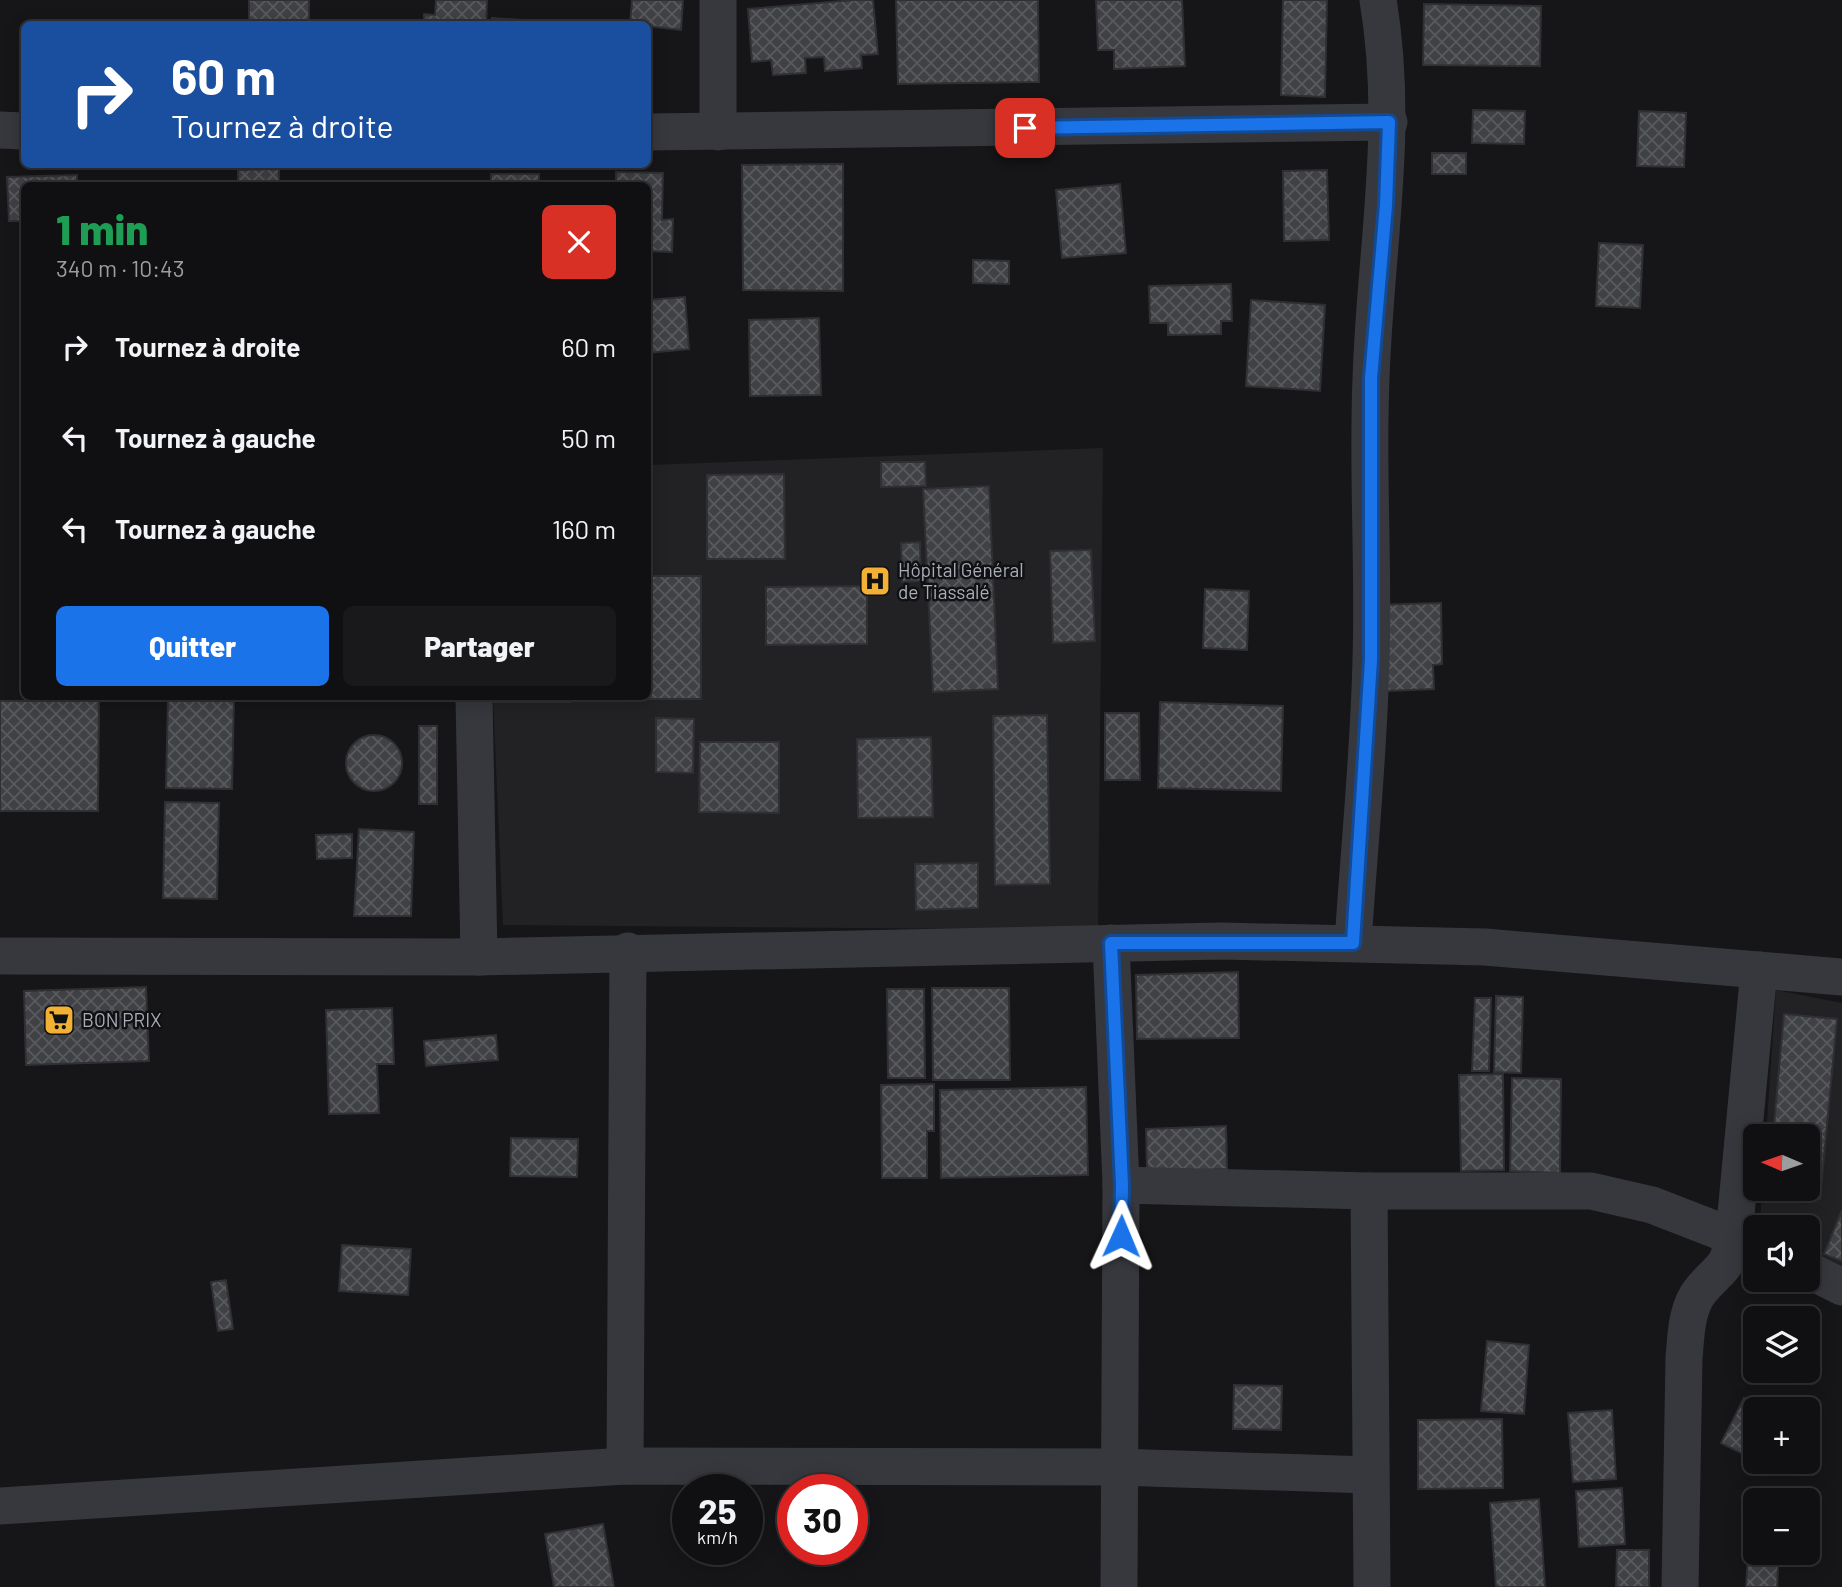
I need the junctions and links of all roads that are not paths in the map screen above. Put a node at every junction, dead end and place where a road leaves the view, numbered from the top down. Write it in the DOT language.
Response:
graph roads {
  1 [pos="718,0"];
  2 [pos="1378,0"];
  3 [pos="1389,122"];
  4 [pos="0,130"];
  5 [pos="21,131"];
  6 [pos="651,131"];
  7 [pos="718,132"];
  8 [pos="474,700"];
  9 [pos="1111,943"];
  10 [pos="1353,943"];
  11 [pos="628,951"];
  12 [pos="0,956"];
  13 [pos="479,957"];
  14 [pos="1759,970"];
  15 [pos="1842,977"];
  16 [pos="1122,1185"];
  17 [pos="1369,1191"];
  18 [pos="1745,1215"];
  19 [pos="1743,1240"];
  20 [pos="1743,1241"];
  21 [pos="1820,1276"];
  22 [pos="1842,1287"];
  23 [pos="625,1466"];
  24 [pos="1117,1467"];
  25 [pos="1370,1475"];
  26 [pos="0,1506"];
  27 [pos="1119,1587"];
  28 [pos="1372,1587"];
  29 [pos="1680,1587"];
  1 -- 7 [label="street"];
  2 -- 3 [label="street"];
  3 -- 7 [label="street"];
  3 -- 10 [label="street"];
  4 -- 5 [label="street"];
  6 -- 7 [label="street"];
  8 -- 13 [label="street"];
  9 -- 10 [label="street"];
  9 -- 11 [label="street"];
  9 -- 16 [label="street"];
  10 -- 14 [label="street"];
  11 -- 13 [label="street"];
  11 -- 23 [label="street"];
  12 -- 13 [label="street"];
  14 -- 15 [label="street"];
  14 -- 18 [label="street"];
  16 -- 17 [label="street"];
  16 -- 24 [label="street"];
  17 -- 19 [label="street"];
  17 -- 25 [label="street"];
  20 -- 29 [label="street"];
  21 -- 22 [label="street"];
  23 -- 24 [label="street"];
  23 -- 26 [label="street"];
  24 -- 25 [label="street"];
  24 -- 27 [label="street"];
  25 -- 28 [label="street"];
}
